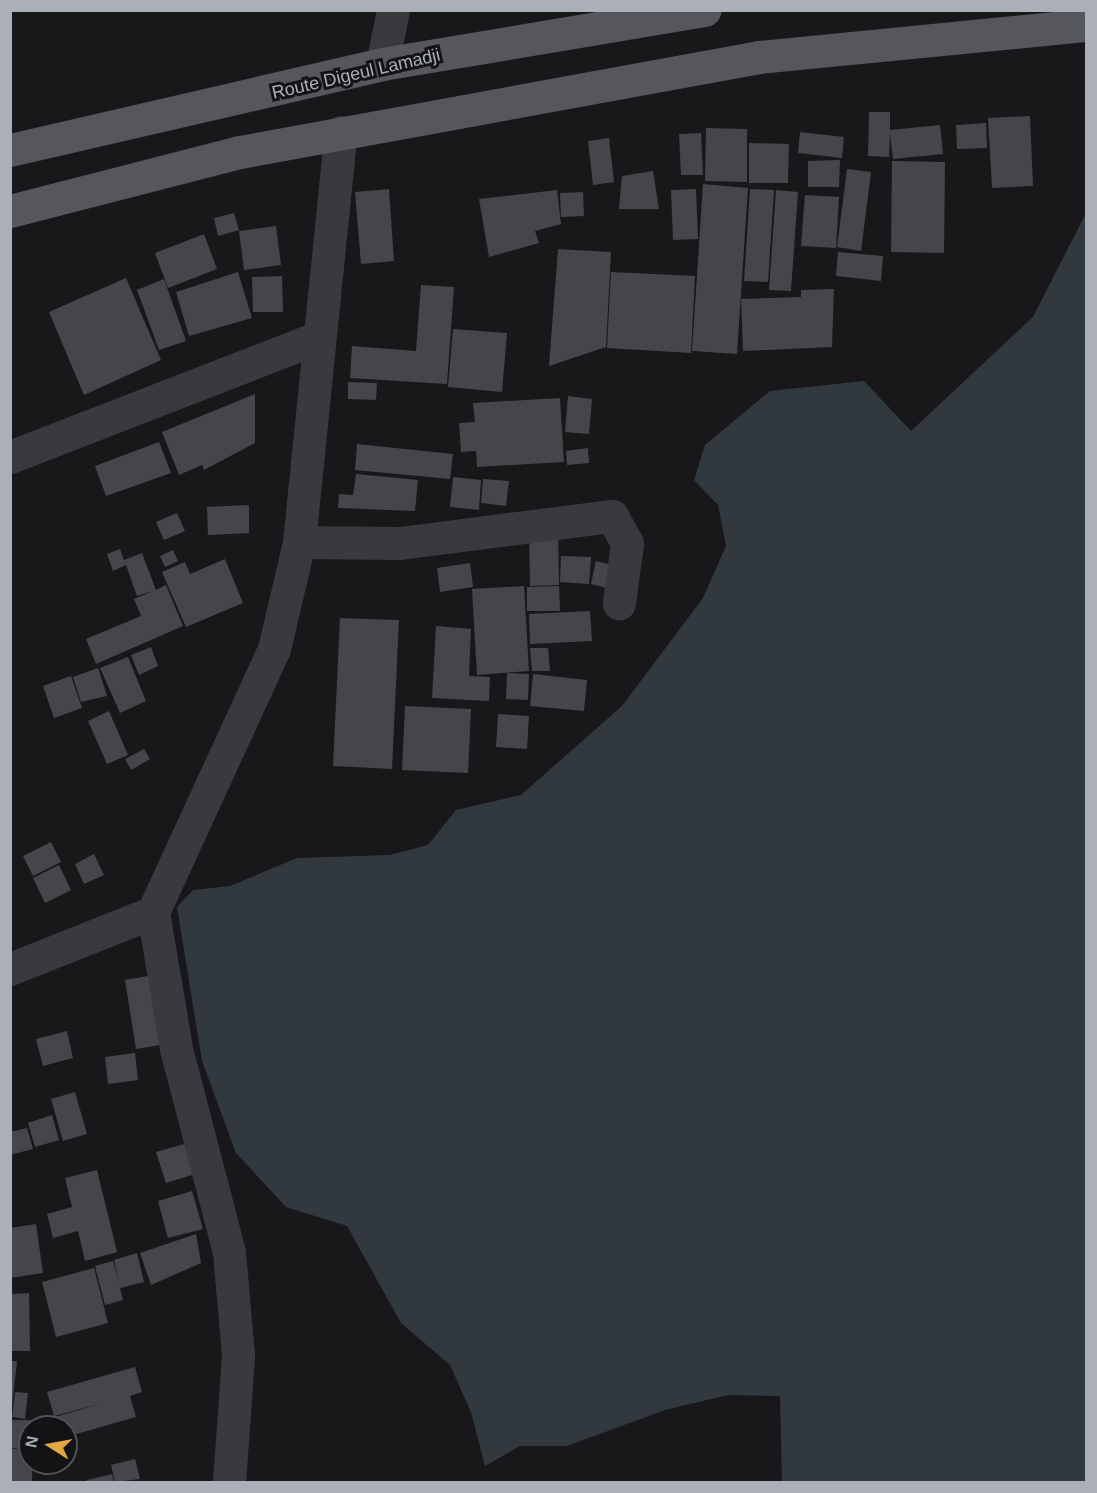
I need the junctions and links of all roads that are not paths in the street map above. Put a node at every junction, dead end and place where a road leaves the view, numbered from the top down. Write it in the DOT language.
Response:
graph roads {
  1 [pos="393,10"];
  2 [pos="705,10"];
  3 [pos="1086,25"];
  4 [pos="382,64"];
  5 [pos="341,132"];
  6 [pos="10,150"];
  7 [pos="10,211"];
  8 [pos="320,337"];
  9 [pos="10,458"];
  10 [pos="299,542"];
  11 [pos="619,603"];
  12 [pos="153,912"];
  13 [pos="10,969"];
  14 [pos="229,1482"];
  1 -- 4 [label="street"];
  2 -- 4 [label="main road, Route Digeul Lamadji"];
  3 -- 5 [label="main road"];
  4 -- 6 [label="main road, Route Digeul Lamadji"];
  5 -- 7 [label="main road"];
  5 -- 8 [label="street"];
  8 -- 9 [label="street"];
  8 -- 10 [label="street"];
  10 -- 11 [label="street"];
  10 -- 12 [label="street"];
  12 -- 13 [label="street"];
  12 -- 14 [label="street"];
}
